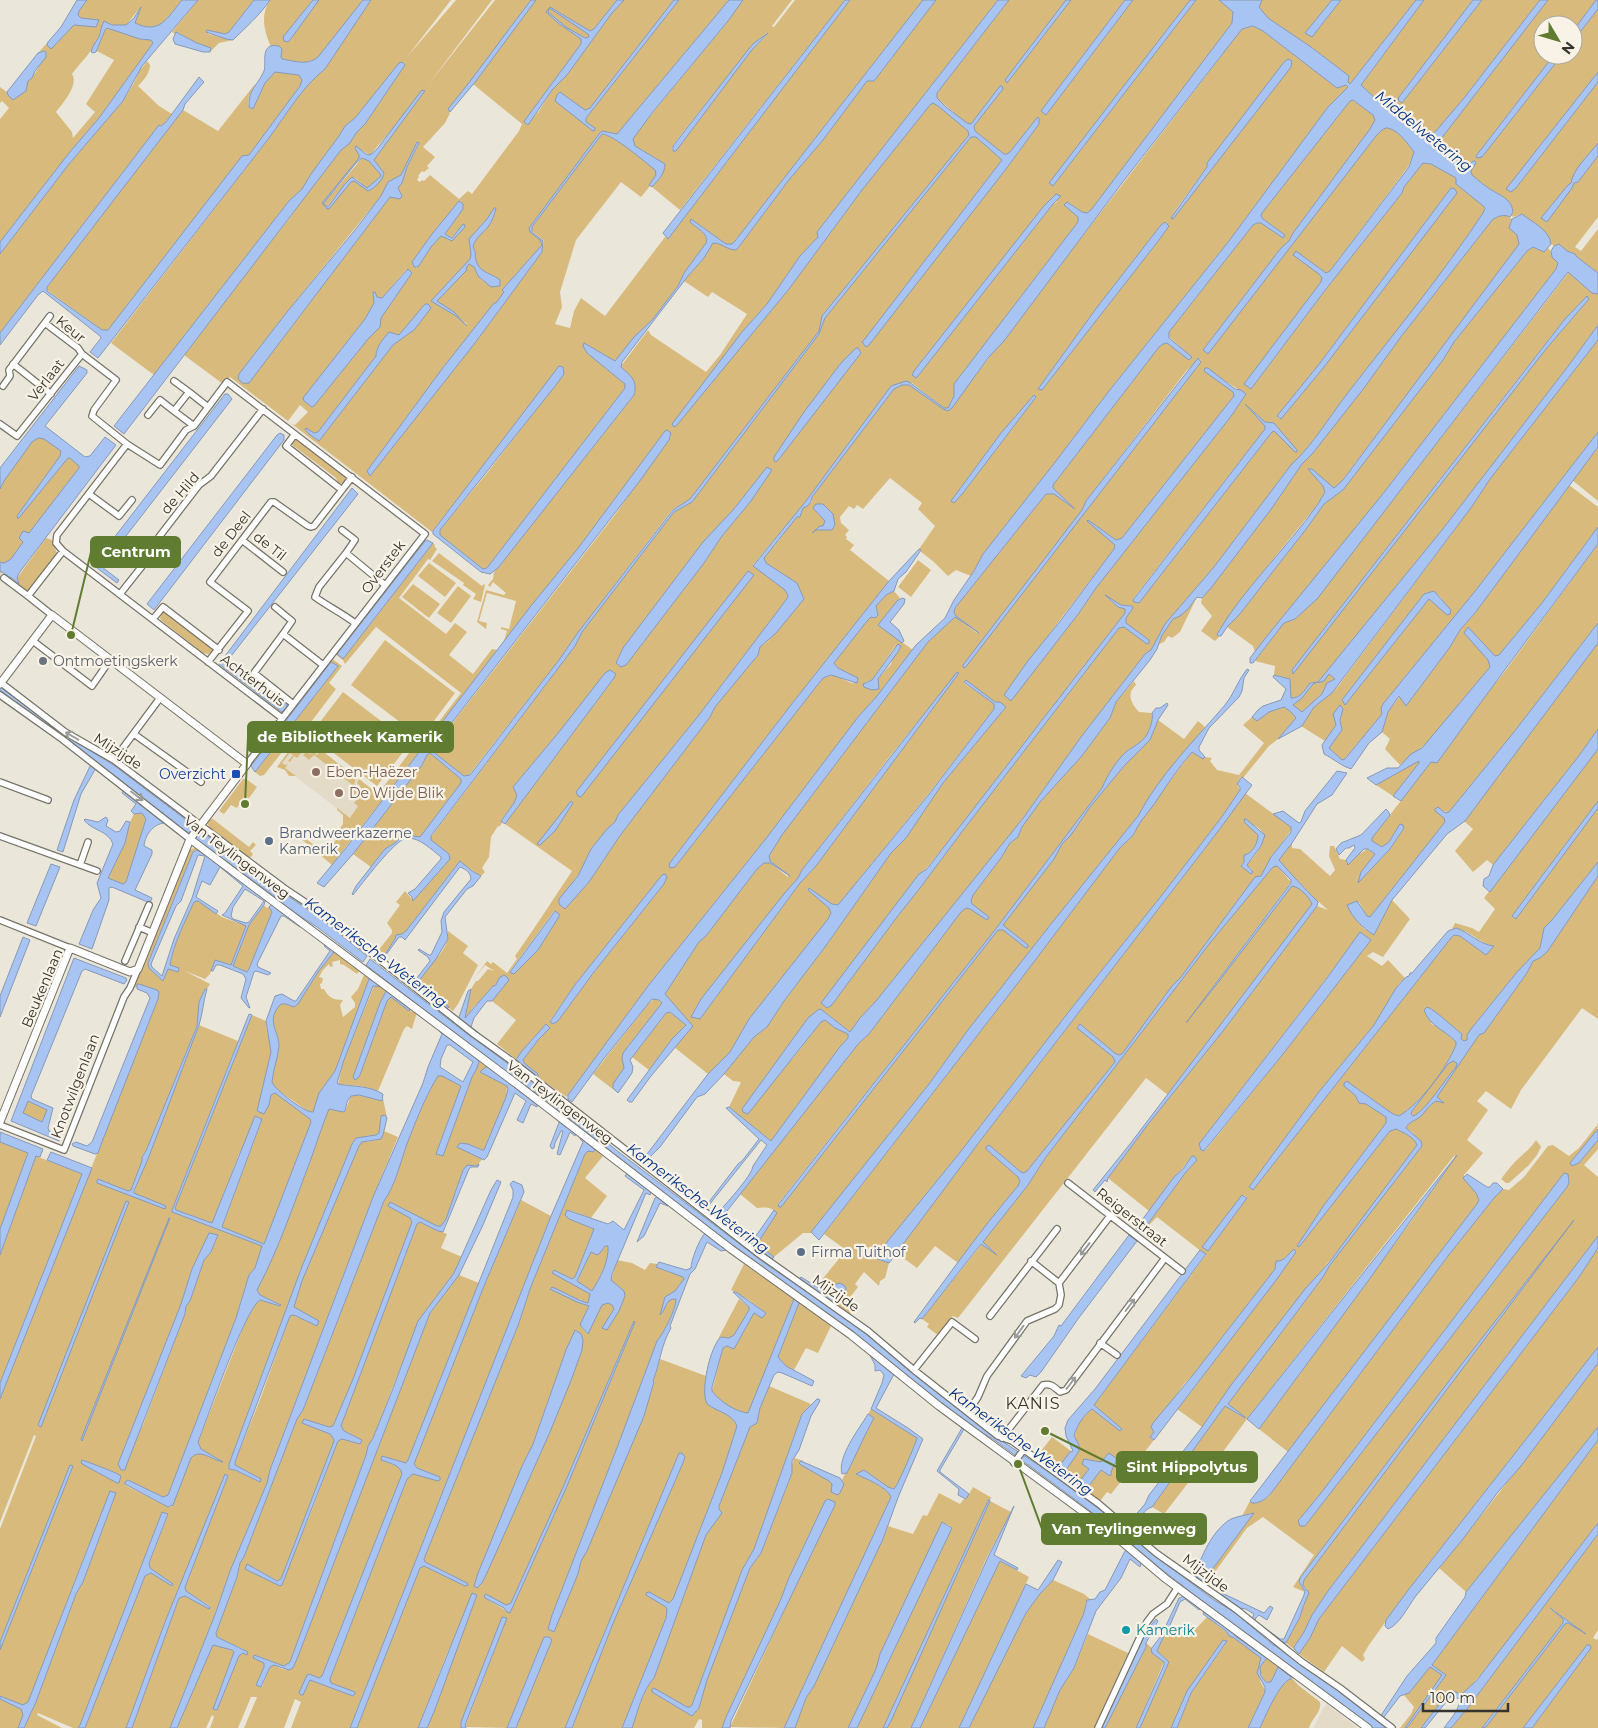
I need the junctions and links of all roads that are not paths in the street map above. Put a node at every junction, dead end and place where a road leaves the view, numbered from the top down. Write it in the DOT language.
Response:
graph roads {
  1 [pos="50,316"];
  2 [pos="45,323"];
  3 [pos="82,354"];
  4 [pos="13,364"];
  5 [pos="174,381"];
  6 [pos="2,386"];
  7 [pos="189,392"];
  8 [pos="51,394"];
  9 [pos="208,407"];
  10 [pos="263,410"];
  11 [pos="174,411"];
  12 [pos="148,415"];
  13 [pos="0,424"];
  14 [pos="194,426"];
  15 [pos="295,434"];
  16 [pos="127,444"];
  17 [pos="352,477"];
  18 [pos="342,490"];
  19 [pos="89,494"];
  20 [pos="132,500"];
  21 [pos="342,530"];
  22 [pos="242,540"];
  23 [pos="63,550"];
  24 [pos="346,553"];
  25 [pos="283,572"];
  26 [pos="4,578"];
  27 [pos="385,585"];
  28 [pos="120,594"];
  29 [pos="28,596"];
  30 [pos="275,607"];
  31 [pos="52,615"];
  32 [pos="153,619"];
  33 [pos="356,624"];
  34 [pos="283,634"];
  35 [pos="33,641"];
  36 [pos="219,650"];
  37 [pos="110,660"];
  38 [pos="208,662"];
  39 [pos="323,665"];
  40 [pos="0,683"];
  41 [pos="0,695"];
  42 [pos="160,698"];
  43 [pos="293,704"];
  44 [pos="282,718"];
  45 [pos="134,734"];
  46 [pos="114,760"];
  47 [pos="247,764"];
  48 [pos="0,782"];
  49 [pos="201,782"];
  50 [pos="48,800"];
  51 [pos="200,827"];
  52 [pos="0,836"];
  53 [pos="191,838"];
  54 [pos="88,842"];
  55 [pos="80,865"];
  56 [pos="97,871"];
  57 [pos="148,905"];
  58 [pos="0,921"];
  59 [pos="139,927"];
  60 [pos="153,933"];
  61 [pos="70,948"];
  62 [pos="125,961"];
  63 [pos="138,969"];
  64 [pos="0,1123"];
  65 [pos="1068,1183"];
  66 [pos="1110,1216"];
  67 [pos="1057,1229"];
  68 [pos="1165,1258"];
  69 [pos="1031,1262"];
  70 [pos="1182,1272"];
  71 [pos="1059,1283"];
  72 [pos="990,1316"];
  73 [pos="975,1338"];
  74 [pos="1100,1343"];
  75 [pos="1117,1356"];
  76 [pos="914,1370"];
  77 [pos="968,1412"];
  78 [pos="1002,1438"];
  79 [pos="1023,1451"];
  80 [pos="1015,1461"];
  81 [pos="1178,1587"];
  82 [pos="1098,1728"];
  83 [pos="1368,1728"];
  84 [pos="1392,1728"];
  1 -- 2 [label="street, Keur"];
  2 -- 3 [label="street, Keur"];
  2 -- 4 [label="street, Keur"];
  3 -- 8 [label="street, Verlaat"];
  3 -- 16 [label="street, Verlaat"];
  4 -- 6 [label="street, Keur"];
  4 -- 8 [label="street"];
  5 -- 7 [label="street"];
  7 -- 9 [label="street"];
  7 -- 11 [label="street"];
  8 -- 13 [label="street, Verlaat"];
  9 -- 10 [label="street, Overstek"];
  9 -- 14 [label="street"];
  10 -- 15 [label="street, Overstek"];
  10 -- 28 [label="street, de Hild"];
  11 -- 12 [label="street"];
  11 -- 14 [label="street"];
  14 -- 16 [label="street"];
  15 -- 17 [label="street, Overstek"];
  15 -- 18 [label="street"];
  16 -- 19 [label="street"];
  17 -- 18 [label="street, de Deel"];
  17 -- 27 [label="street, Overstek"];
  18 -- 22 [label="street, de Deel"];
  19 -- 20 [label="street"];
  19 -- 23 [label="street"];
  21 -- 24 [label="street"];
  22 -- 25 [label="street, de Til"];
  22 -- 36 [label="street, de Deel"];
  23 -- 28 [label="street, Achterhuis"];
  23 -- 29 [label="street"];
  24 -- 27 [label="street"];
  24 -- 33 [label="street"];
  26 -- 29 [label="street"];
  27 -- 33 [label="street, Overstek"];
  28 -- 32 [label="street, Achterhuis"];
  29 -- 31 [label="street"];
  30 -- 34 [label="street"];
  31 -- 35 [label="street"];
  31 -- 37 [label="street"];
  32 -- 36 [label="street"];
  32 -- 38 [label="street, Achterhuis"];
  33 -- 39 [label="street, Overstek"];
  34 -- 39 [label="street"];
  34 -- 43 [label="street"];
  35 -- 37 [label="street"];
  35 -- 40 [label="street"];
  36 -- 38 [label="street, de Deel"];
  37 -- 42 [label="street"];
  38 -- 44 [label="street, Achterhuis"];
  39 -- 43 [label="street, Overstek"];
  46 -- 40 [label="street, Mijzijde, one-way"];
  41 -- 53 [label="street, Van Teylingenweg, one-way"];
  42 -- 45 [label="street"];
  42 -- 47 [label="street"];
  43 -- 44 [label="street, Overstek"];
  44 -- 47 [label="street, Overstek"];
  45 -- 46 [label="street"];
  45 -- 49 [label="street"];
  46 -- 51 [label="street, Mijzijde"];
  47 -- 51 [label="street, Overstek"];
  48 -- 50 [label="street"];
  51 -- 53 [label="street, Overstek"];
  51 -- 76 [label="street, Mijzijde"];
  52 -- 55 [label="street"];
  53 -- 60 [label="street"];
  53 -- 80 [label="street, Van Teylingenweg"];
  54 -- 55 [label="street"];
  55 -- 56 [label="street"];
  57 -- 59 [label="street"];
  58 -- 61 [label="street"];
  59 -- 60 [label="street"];
  59 -- 62 [label="street"];
  60 -- 63 [label="street"];
  61 -- 63 [label="street, Beukenlaan"];
  61 -- 64 [label="street, Beukenlaan"];
  63 -- 64 [label="street, Knotwilgenlaan"];
  65 -- 66 [label="street, Reigerstraat"];
  66 -- 68 [label="street, Reigerstraat"];
  66 -- 71 [label="street, one-way"];
  67 -- 69 [label="street"];
  68 -- 70 [label="street, Reigerstraat"];
  74 -- 68 [label="street, one-way"];
  69 -- 71 [label="street"];
  69 -- 72 [label="street"];
  71 -- 77 [label="street, one-way"];
  73 -- 76 [label="street"];
  74 -- 75 [label="street"];
  78 -- 74 [label="street, one-way"];
  76 -- 77 [label="street, Mijzijde"];
  77 -- 78 [label="street, Mijzijde"];
  78 -- 79 [label="street, Mijzijde"];
  79 -- 80 [label="street"];
  79 -- 84 [label="street, Mijzijde"];
  80 -- 81 [label="street, Van Teylingenweg"];
  81 -- 82 [label="street"];
  81 -- 83 [label="street, Van Teylingenweg"];
}
